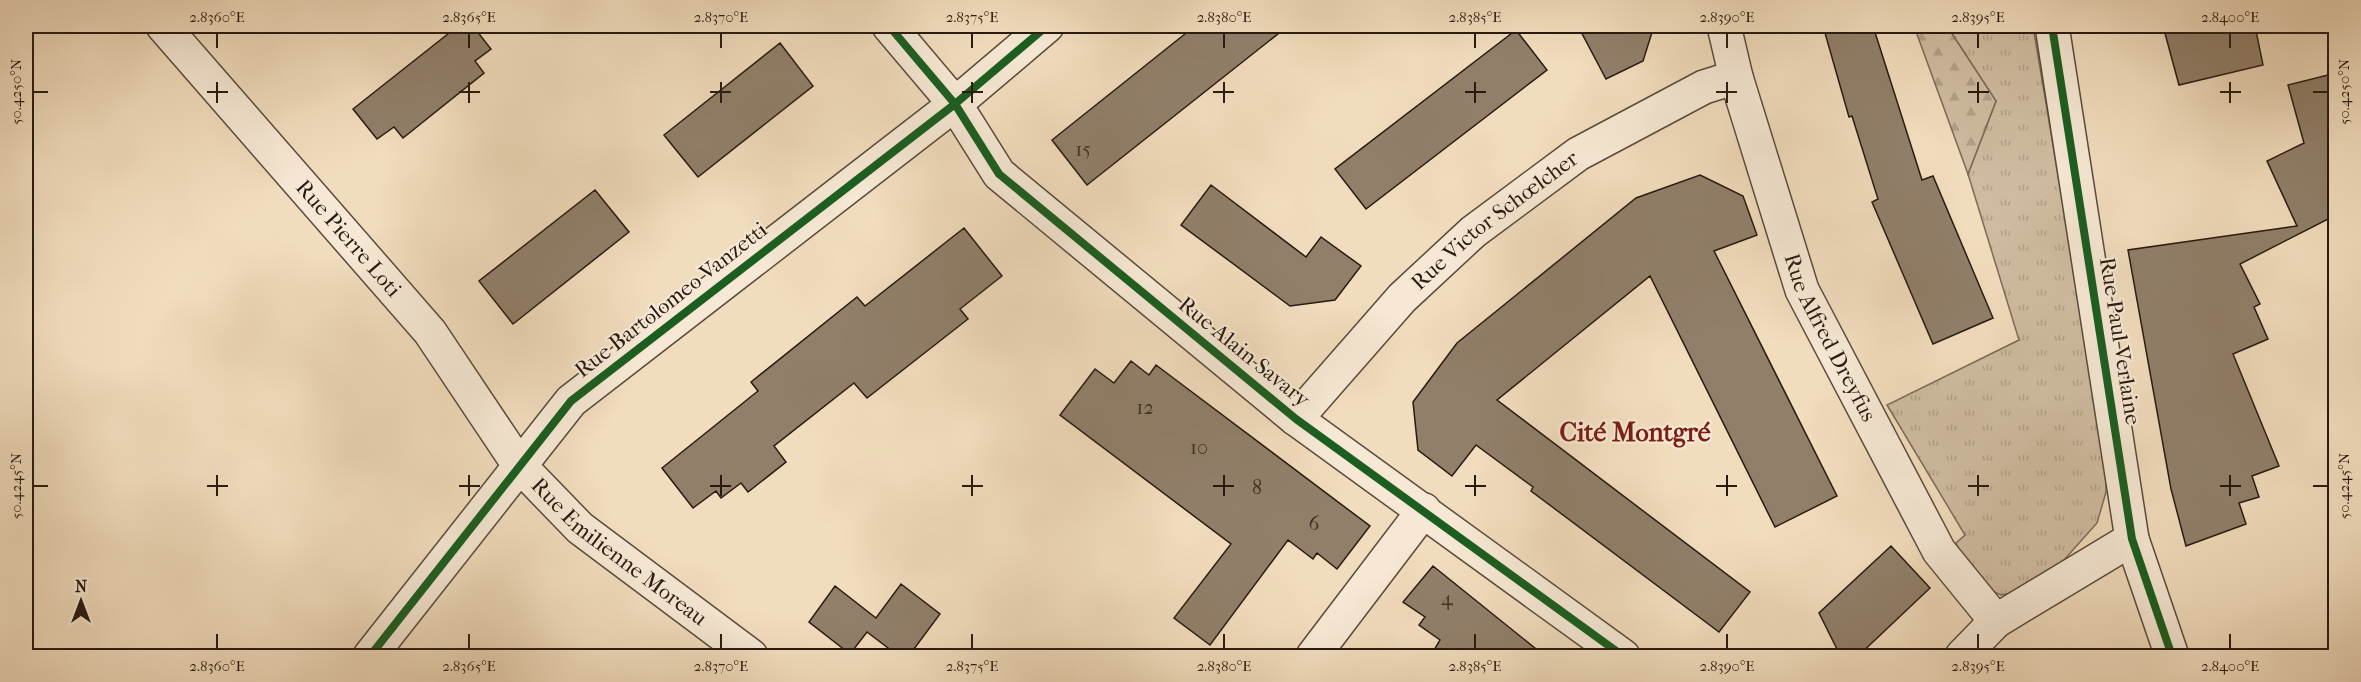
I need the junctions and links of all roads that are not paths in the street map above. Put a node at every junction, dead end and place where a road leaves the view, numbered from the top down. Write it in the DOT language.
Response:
graph roads {
  1 [pos="163,26"];
  2 [pos="889,26"];
  3 [pos="1047,26"];
  4 [pos="1724,26"];
  5 [pos="2052,26"];
  6 [pos="1737,77"];
  7 [pos="955,104"];
  8 [pos="1296,419"];
  9 [pos="519,465"];
  10 [pos="1424,510"];
  11 [pos="2132,539"];
  12 [pos="1996,621"];
  13 [pos="370,657"];
  14 [pos="751,657"];
  15 [pos="1313,657"];
  16 [pos="1623,657"];
  17 [pos="1962,657"];
  18 [pos="2172,657"];
  1 -- 9 [label="street, Rue Pierre Loti"];
  2 -- 7 [label="street, Rue Alain Savary"];
  3 -- 7 [label="street, Rue Bartolomeo Vanzetti"];
  4 -- 6 [label="street, Rue Alfred Dreyfus"];
  5 -- 11 [label="street, Rue Paul Verlaine"];
  6 -- 8 [label="street, Rue Victor Schœlcher"];
  6 -- 12 [label="street, Rue Alfred Dreyfus"];
  7 -- 8 [label="street, Rue Alain Savary"];
  7 -- 9 [label="street, Rue Bartolomeo Vanzetti"];
  8 -- 10 [label="street, Rue Alain Savary"];
  9 -- 13 [label="street, Rue Bartolomeo Vanzetti"];
  9 -- 14 [label="street, Rue Emilienne Moreau"];
  10 -- 15 [label="street"];
  10 -- 16 [label="street, Rue Alain Savary"];
  11 -- 12 [label="street"];
  11 -- 18 [label="street, Rue Paul Verlaine"];
  12 -- 17 [label="street"];
}
